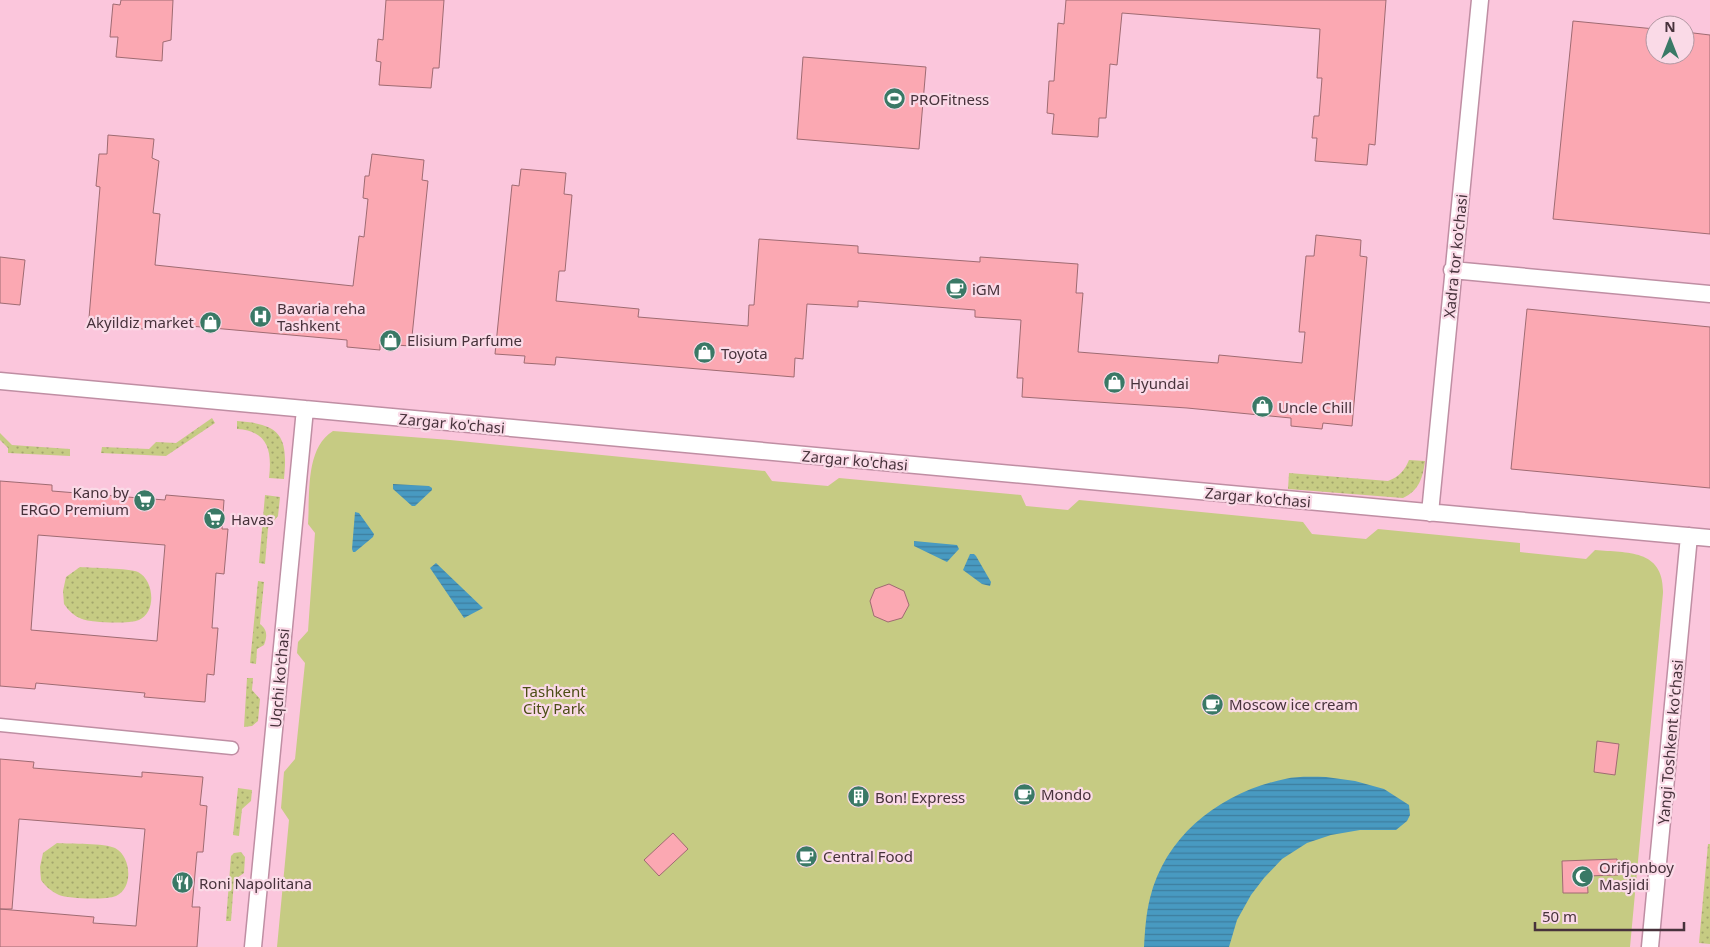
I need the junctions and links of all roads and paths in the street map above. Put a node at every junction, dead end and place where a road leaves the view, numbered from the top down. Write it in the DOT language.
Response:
graph roads {
  1 [pos="1480,0"];
  2 [pos="1452,270"];
  3 [pos="1710,294"];
  4 [pos="0,381"];
  5 [pos="305,409"];
  6 [pos="1430,512"];
  7 [pos="1689,536"];
  8 [pos="1710,538"];
  9 [pos="0,725"];
  10 [pos="232,748"];
  11 [pos="253,947"];
  12 [pos="1650,947"];
  1 -- 2 [label="street, Xadra tor ko'chasi"];
  2 -- 3 [label="street"];
  2 -- 6 [label="street, Xadra tor ko'chasi"];
  4 -- 5 [label="street, Zargar ko'chasi"];
  5 -- 6 [label="street, Zargar ko'chasi"];
  5 -- 11 [label="street, Uqchi ko'chasi"];
  6 -- 7 [label="street, Zargar ko'chasi"];
  7 -- 8 [label="street, Zargar ko'chasi"];
  7 -- 12 [label="street, Yangi Toshkent ko'chasi"];
  9 -- 10 [label="street"];
}
